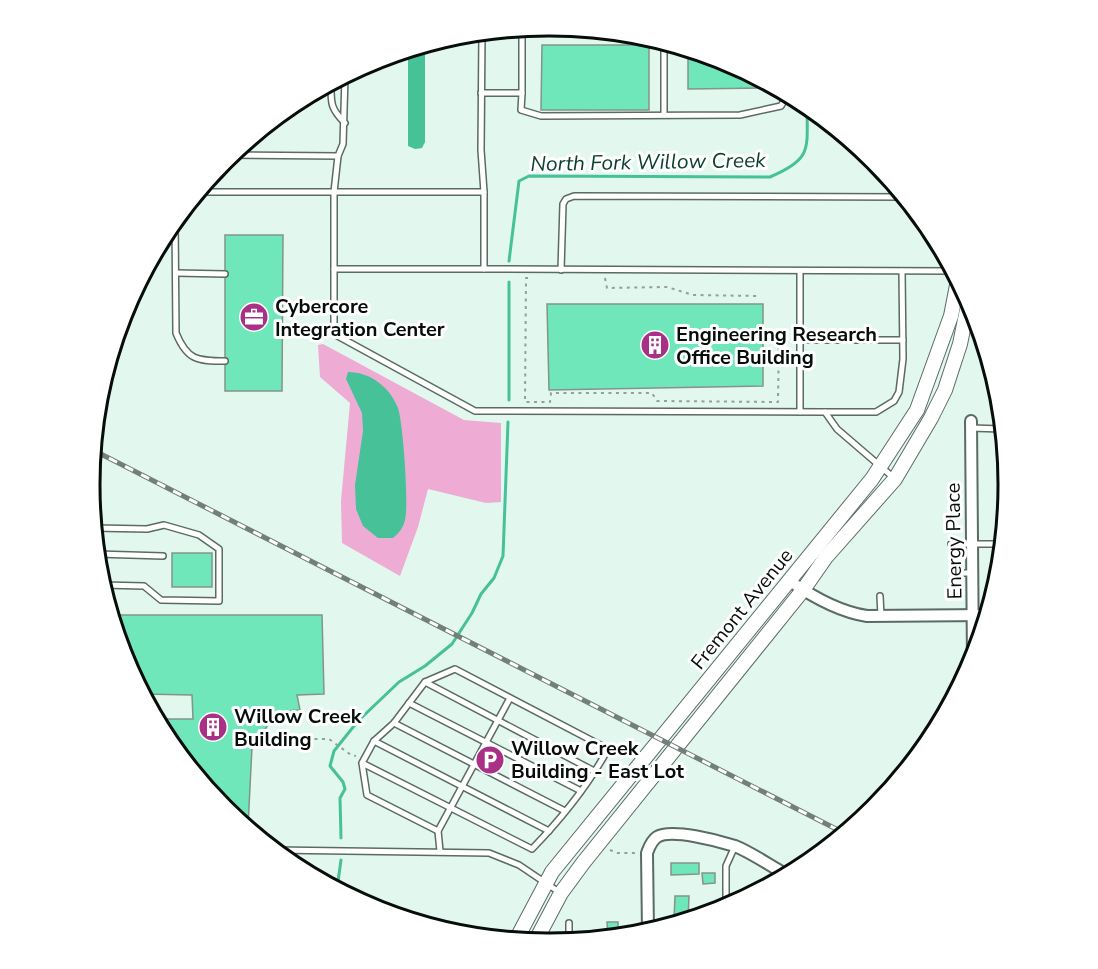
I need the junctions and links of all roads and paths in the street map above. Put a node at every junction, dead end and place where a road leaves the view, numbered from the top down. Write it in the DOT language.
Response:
graph roads {
  1 [pos="522,37"];
  2 [pos="482,41"];
  3 [pos="664,51"];
  4 [pos="345,85"];
  5 [pos="331,93"];
  6 [pos="482,93"];
  7 [pos="522,93"];
  8 [pos="783,102"];
  9 [pos="664,115"];
  10 [pos="345,123"];
  11 [pos="244,155"];
  12 [pos="338,156"];
  13 [pos="209,192"];
  14 [pos="334,192"];
  15 [pos="484,192"];
  16 [pos="893,197"];
  17 [pos="176,235"];
  18 [pos="334,269"];
  19 [pos="484,269"];
  20 [pos="561,270"];
  21 [pos="800,270"];
  22 [pos="902,270"];
  23 [pos="943,271"];
  24 [pos="176,273"];
  25 [pos="225,274"];
  26 [pos="537,278"];
  27 [pos="605,278"];
  28 [pos="955,295"];
  29 [pos="757,296"];
  30 [pos="965,318"];
  31 [pos="794,334"];
  32 [pos="800,340"];
  33 [pos="903,340"];
  34 [pos="225,361"];
  35 [pos="800,412"];
  36 [pos="825,412"];
  37 [pos="971,425"];
  38 [pos="994,428"];
  39 [pos="880,467"];
  40 [pos="895,479"];
  41 [pos="102,528"];
  42 [pos="951,544"];
  43 [pos="971,544"];
  44 [pos="994,544"];
  45 [pos="106,554"];
  46 [pos="163,556"];
  47 [pos="955,573"];
  48 [pos="972,573"];
  49 [pos="790,580"];
  50 [pos="112,585"];
  51 [pos="803,590"];
  52 [pos="880,596"];
  53 [pos="972,615"];
  54 [pos="978,615"];
  55 [pos="881,616"];
  56 [pos="972,633"];
  57 [pos="425,682"];
  58 [pos="510,698"];
  59 [pos="409,703"];
  60 [pos="497,720"];
  61 [pos="394,723"];
  62 [pos="307,739"];
  63 [pos="374,741"];
  64 [pos="485,742"];
  65 [pos="358,756"];
  66 [pos="362,764"];
  67 [pos="474,764"];
  68 [pos="596,772"];
  69 [pos="462,786"];
  70 [pos="581,791"];
  71 [pos="450,808"];
  72 [pos="565,811"];
  73 [pos="438,831"];
  74 [pos="549,831"];
  75 [pos="735,846"];
  76 [pos="607,848"];
  77 [pos="290,850"];
  78 [pos="440,852"];
  79 [pos="634,855"];
  80 [pos="778,870"];
  81 [pos="546,884"];
  82 [pos="561,893"];
  83 [pos="726,897"];
  84 [pos="648,922"];
  85 [pos="568,923"];
  86 [pos="520,932"];
  87 [pos="568,932"];
  88 [pos="540,933"];
  1 -- 7 [label="lane"];
  2 -- 6 [label="lane"];
  3 -- 9 [label="lane"];
  4 -- 10 [label="lane"];
  5 -- 10 [label="lane"];
  6 -- 7 [label="lane"];
  6 -- 15 [label="lane"];
  7 -- 9 [label="lane"];
  8 -- 9 [label="lane"];
  10 -- 12 [label="lane"];
  11 -- 12 [label="lane"];
  12 -- 14 [label="lane"];
  13 -- 14 [label="lane"];
  14 -- 15 [label="lane"];
  14 -- 18 [label="lane"];
  15 -- 19 [label="lane"];
  16 -- 20 [label="lane"];
  17 -- 24 [label="lane"];
  18 -- 19 [label="lane"];
  18 -- 35 [label="lane"];
  19 -- 20 [label="lane"];
  20 -- 21 [label="lane"];
  21 -- 22 [label="lane"];
  21 -- 32 [label="lane"];
  22 -- 23 [label="lane"];
  22 -- 33 [label="lane"];
  24 -- 25 [label="lane"];
  24 -- 34 [label="lane"];
  26 -- 31 [label="path"];
  27 -- 29 [label="path"];
  28 -- 39 [label="street, Fremont Avenue"];
  30 -- 40 [label="street, Fremont Avenue"];
  32 -- 33 [label="lane"];
  32 -- 35 [label="lane"];
  33 -- 36 [label="lane"];
  35 -- 36 [label="lane"];
  36 -- 39 [label="lane"];
  37 -- 38 [label="lane"];
  37 -- 43 [label="street, Energy Place"];
  39 -- 40 [label="lane"];
  39 -- 49 [label="street, Fremont Avenue"];
  40 -- 51 [label="street, Fremont Avenue"];
  41 -- 50 [label="lane"];
  42 -- 43 [label="lane"];
  43 -- 44 [label="lane"];
  43 -- 48 [label="street, Energy Place"];
  45 -- 46 [label="lane"];
  47 -- 48 [label="lane"];
  48 -- 53 [label="street, Energy Place"];
  49 -- 51 [label="street"];
  49 -- 81 [label="street, Fremont Avenue"];
  51 -- 55 [label="street"];
  51 -- 82 [label="street, Fremont Avenue"];
  52 -- 55 [label="lane"];
  53 -- 54 [label="street"];
  53 -- 55 [label="street"];
  53 -- 56 [label="street, Energy Place"];
  57 -- 58 [label="lane"];
  57 -- 59 [label="lane"];
  57 -- 60 [label="lane"];
  58 -- 60 [label="lane"];
  58 -- 68 [label="lane"];
  59 -- 61 [label="lane"];
  59 -- 64 [label="lane"];
  60 -- 64 [label="lane"];
  60 -- 68 [label="lane"];
  61 -- 63 [label="lane"];
  61 -- 67 [label="lane"];
  62 -- 65 [label="path"];
  63 -- 66 [label="lane"];
  63 -- 69 [label="lane"];
  64 -- 67 [label="lane"];
  64 -- 70 [label="lane"];
  66 -- 71 [label="lane"];
  66 -- 73 [label="lane"];
  67 -- 69 [label="lane"];
  67 -- 72 [label="lane"];
  68 -- 70 [label="lane"];
  69 -- 71 [label="lane"];
  69 -- 74 [label="lane"];
  70 -- 72 [label="lane"];
  71 -- 73 [label="lane"];
  71 -- 74 [label="lane"];
  72 -- 74 [label="lane"];
  73 -- 78 [label="lane"];
  75 -- 80 [label="street"];
  75 -- 83 [label="lane"];
  75 -- 84 [label="street"];
  76 -- 79 [label="path"];
  77 -- 78 [label="lane"];
  78 -- 81 [label="lane"];
  81 -- 82 [label="lane"];
  81 -- 86 [label="street, Fremont Avenue"];
  82 -- 88 [label="street, Fremont Avenue"];
  85 -- 87 [label="lane"];
}
